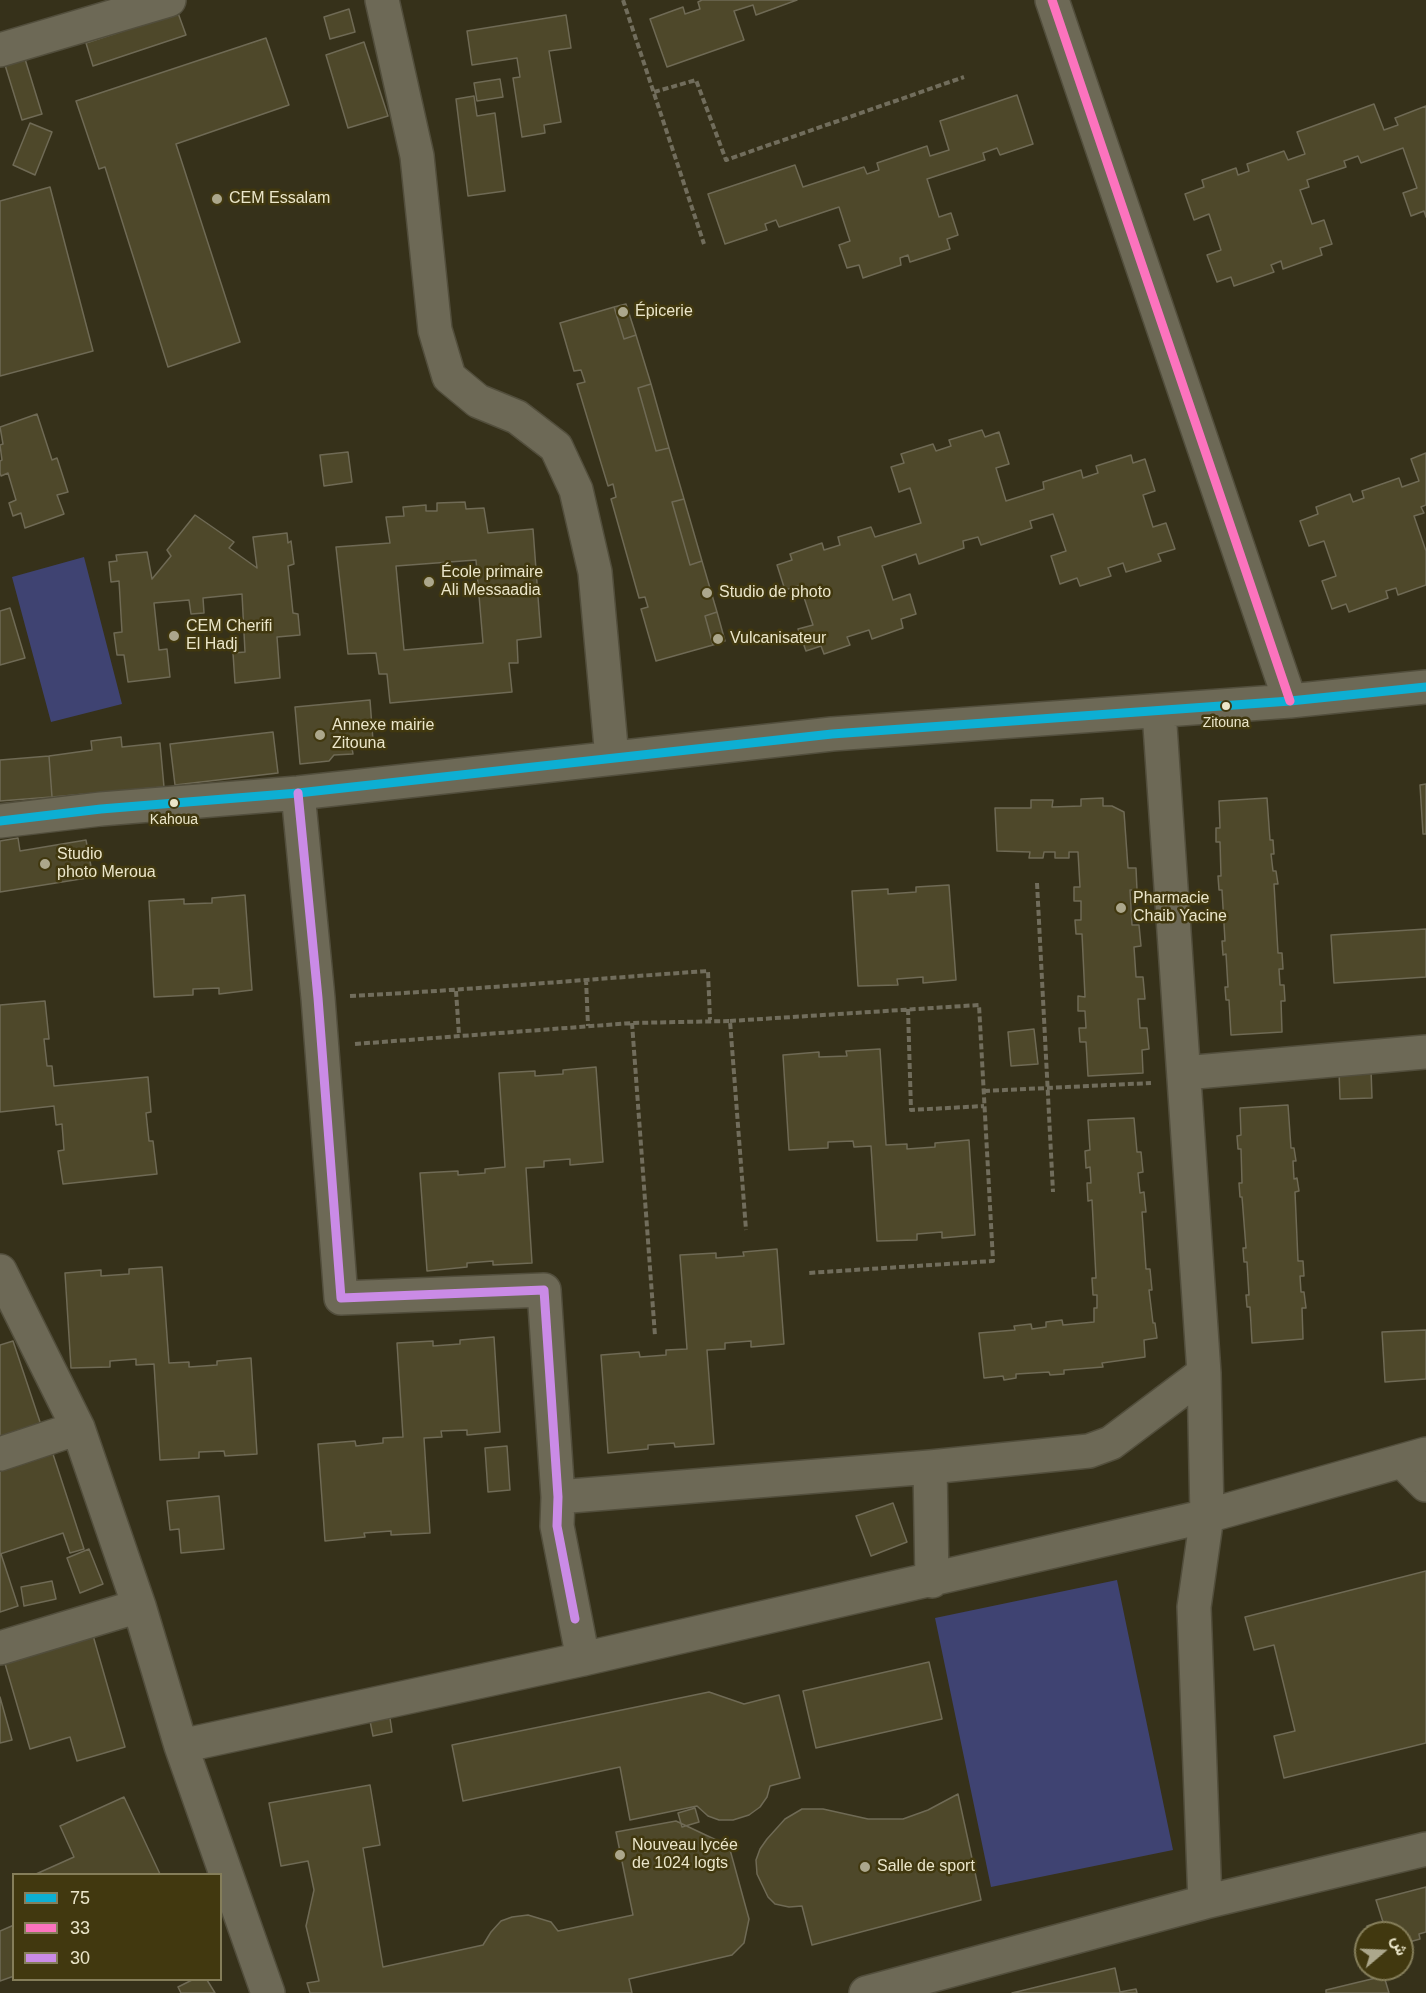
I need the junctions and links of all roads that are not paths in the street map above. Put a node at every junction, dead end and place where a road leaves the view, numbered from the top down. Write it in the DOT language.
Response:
graph roads {
  1 [pos="382,0"];
  2 [pos="1052,0"];
  3 [pos="150,3"];
  4 [pos="0,50"];
  5 [pos="1426,687"];
  6 [pos="1290,701"];
  7 [pos="1160,711"];
  8 [pos="612,758"];
  9 [pos="298,793"];
  10 [pos="0,822"];
  11 [pos="1426,1052"];
  12 [pos="1184,1077"];
  13 [pos="1,1278"];
  14 [pos="1204,1373"];
  15 [pos="78,1428"];
  16 [pos="0,1454"];
  17 [pos="1414,1457"];
  18 [pos="930,1467"];
  19 [pos="1426,1485"];
  20 [pos="558,1497"];
  21 [pos="1207,1516"];
  22 [pos="932,1581"];
  23 [pos="139,1606"];
  24 [pos="0,1648"];
  25 [pos="583,1659"];
  26 [pos="181,1746"];
  27 [pos="1426,1850"];
  28 [pos="1205,1902"];
  29 [pos="909,1988"];
  30 [pos="268,1993"];
  31 [pos="866,1993"];
  1 -- 8 [label="street"];
  2 -- 6 [label="street"];
  3 -- 4 [label="street"];
  5 -- 6 [label="street"];
  6 -- 7 [label="street"];
  7 -- 8 [label="street"];
  7 -- 12 [label="street"];
  8 -- 9 [label="street"];
  9 -- 10 [label="street"];
  9 -- 20 [label="street"];
  11 -- 12 [label="street"];
  12 -- 14 [label="street"];
  13 -- 15 [label="street"];
  14 -- 18 [label="street"];
  14 -- 21 [label="street"];
  15 -- 16 [label="street"];
  15 -- 23 [label="street"];
  17 -- 19 [label="street"];
  17 -- 21 [label="street"];
  18 -- 20 [label="street"];
  18 -- 22 [label="street"];
  20 -- 25 [label="street"];
  21 -- 22 [label="street"];
  21 -- 28 [label="street"];
  22 -- 25 [label="street"];
  23 -- 24 [label="street"];
  23 -- 26 [label="street"];
  25 -- 26 [label="street"];
  26 -- 30 [label="street"];
  27 -- 28 [label="street"];
  28 -- 29 [label="street"];
  29 -- 31 [label="street"];
}
